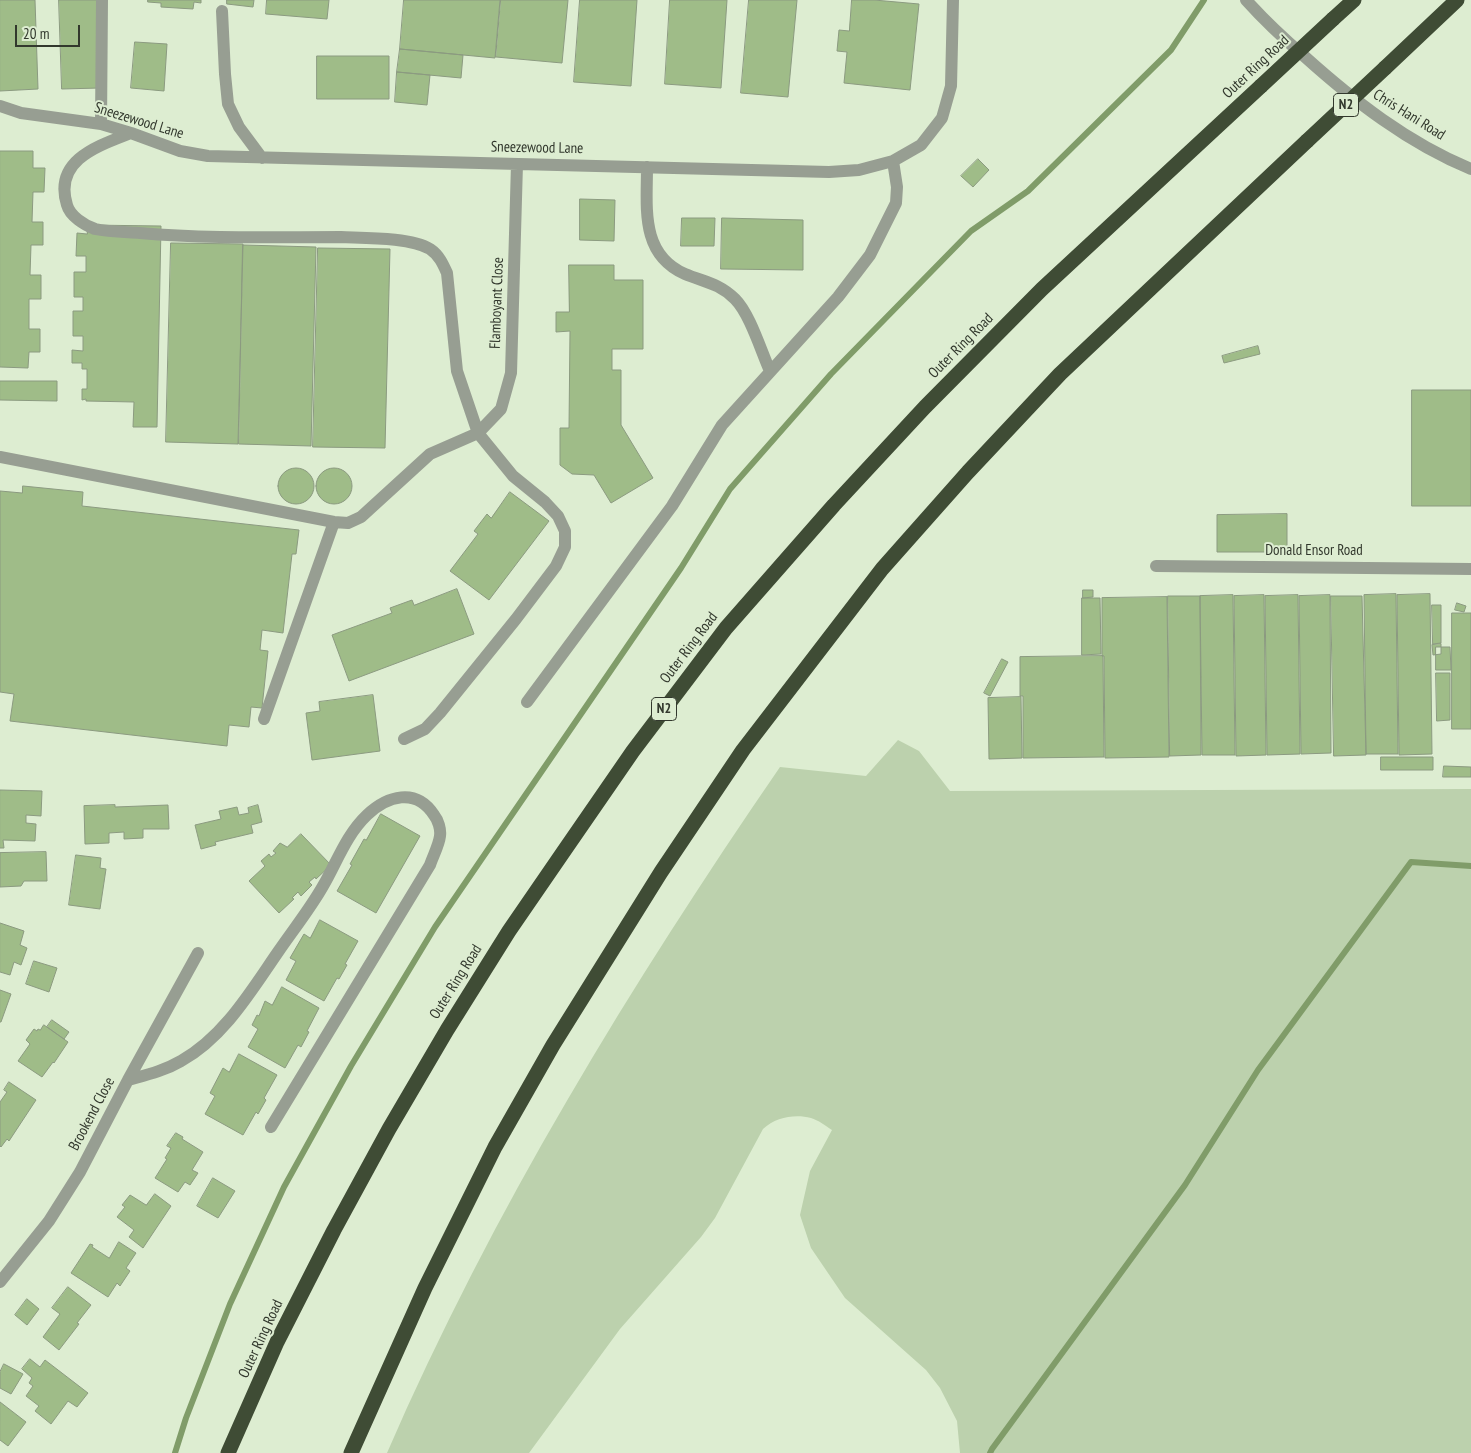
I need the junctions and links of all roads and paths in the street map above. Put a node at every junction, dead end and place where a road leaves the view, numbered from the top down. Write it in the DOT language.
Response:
graph roads {
  1 [pos="102,0"];
  2 [pos="953,0"];
  3 [pos="1246,0"];
  4 [pos="1354,0"];
  5 [pos="1457,0"];
  6 [pos="222,11"];
  7 [pos="0,106"];
  8 [pos="101,124"];
  9 [pos="131,133"];
  10 [pos="262,158"];
  11 [pos="893,161"];
  12 [pos="517,164"];
  13 [pos="647,167"];
  14 [pos="1471,169"];
  15 [pos="770,371"];
  16 [pos="478,433"];
  17 [pos="0,457"];
  18 [pos="334,522"];
  19 [pos="1156,566"];
  20 [pos="1471,569"];
  21 [pos="527,702"];
  22 [pos="264,719"];
  23 [pos="404,739"];
  24 [pos="198,953"];
  25 [pos="128,1080"];
  26 [pos="271,1127"];
  27 [pos="0,1282"];
  28 [pos="228,1453"];
  29 [pos="351,1453"];
  1 -- 8 [label="street"];
  2 -- 11 [label="street, Sneezewood Lane"];
  3 -- 14 [label="street, Chris Hani Road"];
  4 -- 28 [label="highway, Outer Ring Road / N2, bridge"];
  5 -- 29 [label="highway, N2, bridge"];
  6 -- 10 [label="street"];
  7 -- 8 [label="street, Sneezewood Lane"];
  8 -- 9 [label="street, Sneezewood Lane"];
  9 -- 10 [label="street, Sneezewood Lane"];
  9 -- 16 [label="street"];
  10 -- 12 [label="street, Sneezewood Lane"];
  11 -- 13 [label="street, Sneezewood Lane"];
  11 -- 15 [label="street"];
  12 -- 13 [label="street, Sneezewood Lane"];
  12 -- 16 [label="street, Flamboyant Close"];
  13 -- 15 [label="street"];
  15 -- 21 [label="street"];
  16 -- 18 [label="street"];
  16 -- 23 [label="street"];
  17 -- 18 [label="street"];
  18 -- 22 [label="street"];
  19 -- 20 [label="street, Donald Ensor Road"];
  24 -- 25 [label="street, Brookend Close"];
  25 -- 26 [label="street"];
  25 -- 27 [label="street, Brookend Close"];
}
